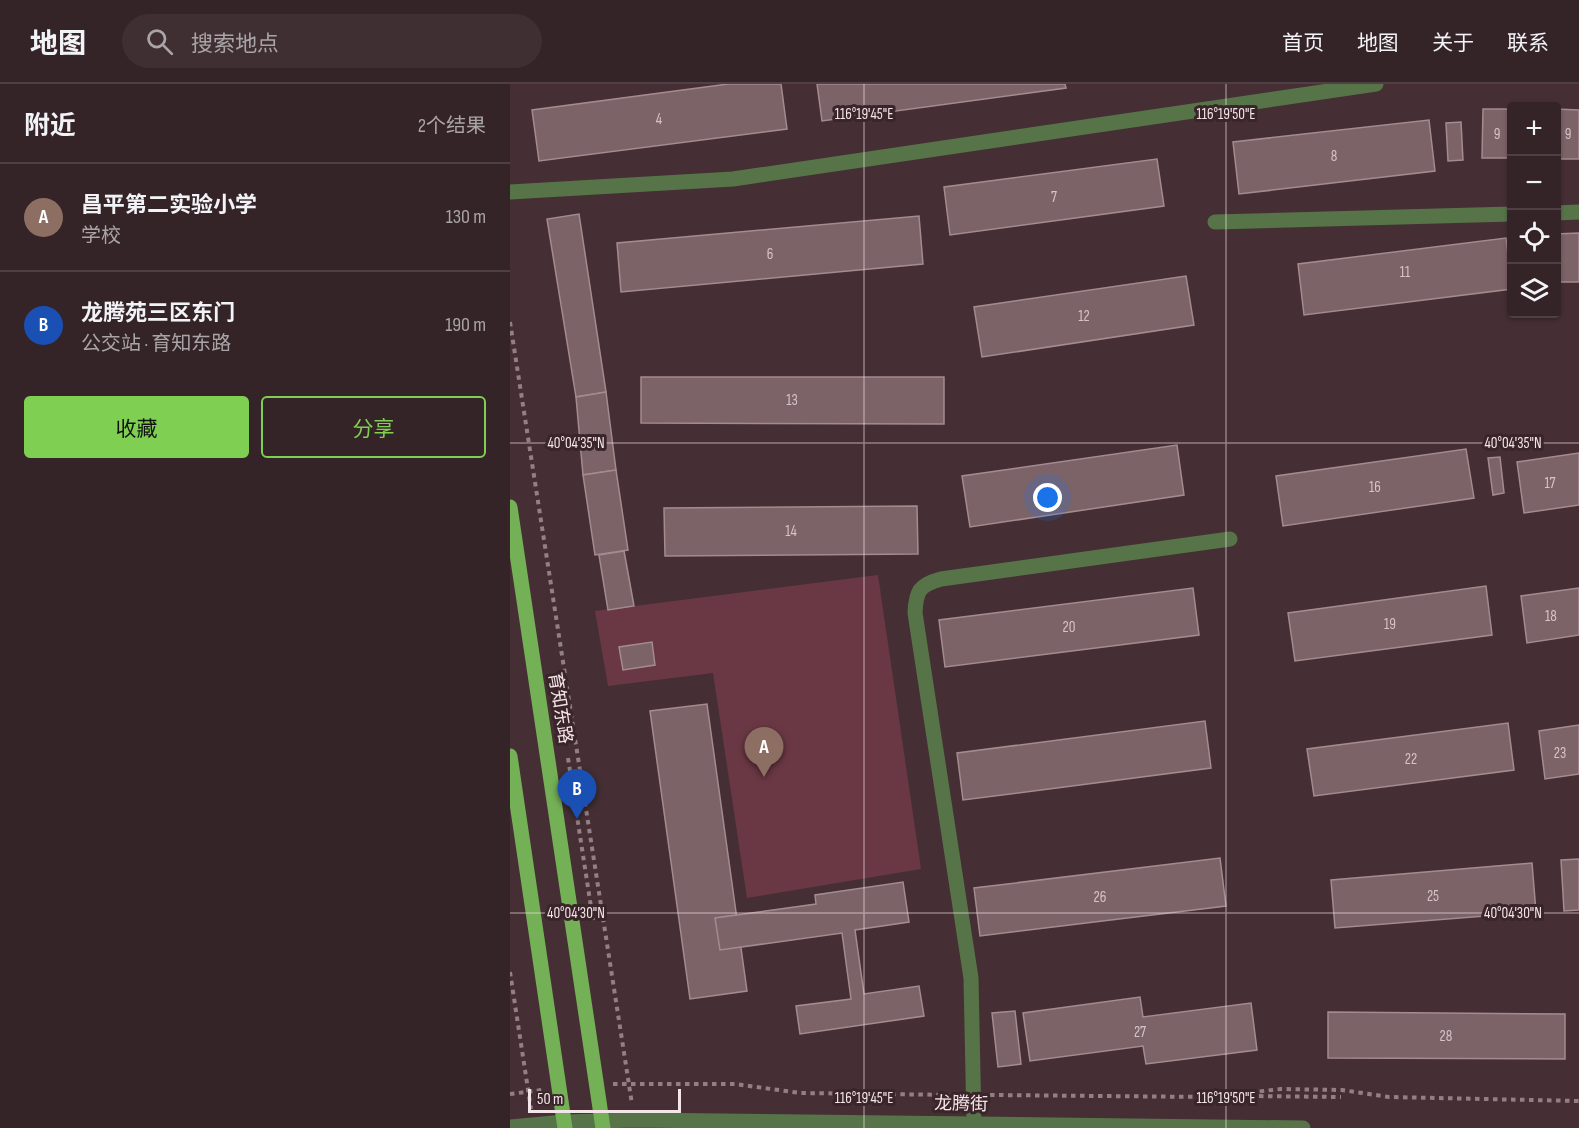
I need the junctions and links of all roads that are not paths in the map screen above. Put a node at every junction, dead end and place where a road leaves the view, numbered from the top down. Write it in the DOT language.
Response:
graph roads {
  1 [pos="1376,84"];
  2 [pos="510,192"];
  3 [pos="1579,212"];
  4 [pos="1561,213"];
  5 [pos="1507,214"];
  6 [pos="1215,222"];
  7 [pos="510,507"];
  8 [pos="1230,539"];
  9 [pos="514,565"];
  10 [pos="510,756"];
  11 [pos="603,1124"];
  12 [pos="974,1124"];
  13 [pos="565,1125"];
  14 [pos="510,1127"];
  15 [pos="1304,1128"];
  1 -- 2 [label="street"];
  3 -- 4 [label="street"];
  5 -- 6 [label="street"];
  7 -- 9 [label="main road, 育知东路"];
  8 -- 12 [label="street"];
  9 -- 11 [label="main road, 育知东路"];
  10 -- 13 [label="main road"];
  11 -- 12 [label="street, 龙腾街"];
  11 -- 13 [label="street, 龙腾街"];
  12 -- 15 [label="street, 龙腾街"];
  13 -- 14 [label="street, 龙腾街"];
}
